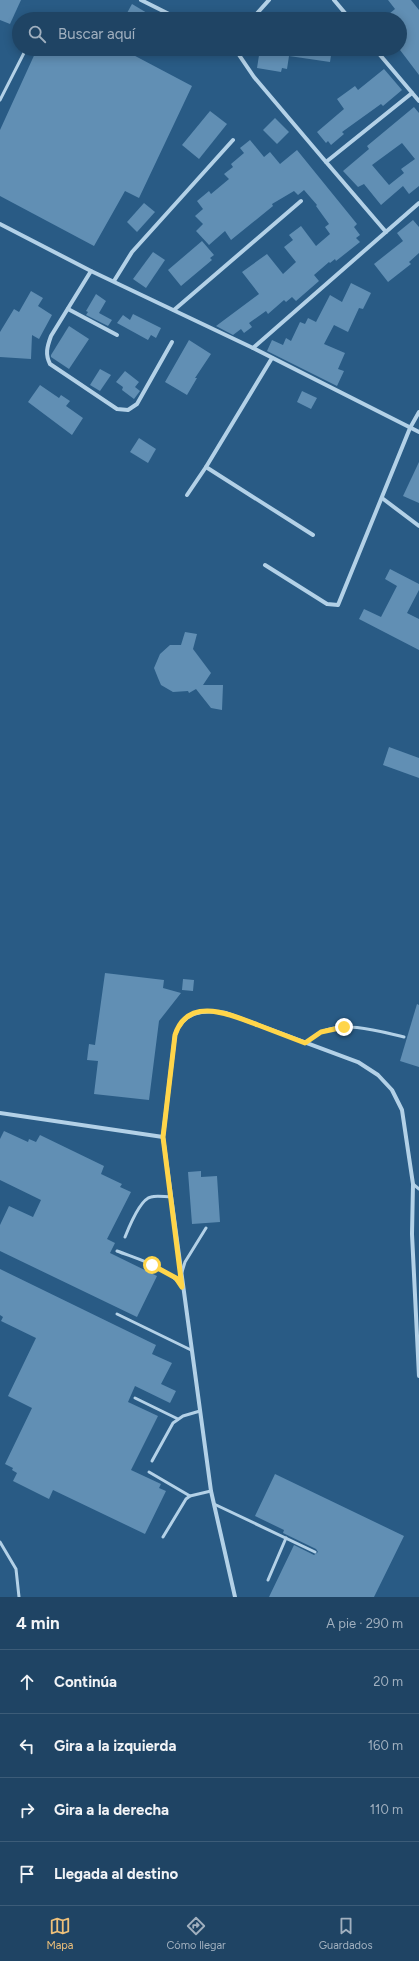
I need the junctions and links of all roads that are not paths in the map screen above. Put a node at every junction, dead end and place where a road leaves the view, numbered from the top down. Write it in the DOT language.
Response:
graph roads {
  1 [pos="141,0"];
  2 [pos="269,0"];
  3 [pos="334,0"];
  4 [pos="165,12"];
  5 [pos="258,12"];
  6 [pos="344,12"];
  7 [pos="22,56"];
  8 [pos="240,56"];
  9 [pos="381,56"];
  10 [pos="412,93"];
  11 [pos="0,98"];
  12 [pos="419,101"];
  13 [pos="233,140"];
  14 [pos="326,162"];
  15 [pos="301,201"];
  16 [pos="419,204"];
  17 [pos="0,224"];
  18 [pos="386,232"];
  19 [pos="92,271"];
  20 [pos="114,281"];
  21 [pos="68,309"];
  22 [pos="174,310"];
  23 [pos="116,335"];
  24 [pos="172,342"];
  25 [pos="253,348"];
  26 [pos="272,358"];
  27 [pos="419,412"];
  28 [pos="410,428"];
  29 [pos="419,432"];
  30 [pos="206,467"];
  31 [pos="187,494"];
  32 [pos="382,498"];
  33 [pos="419,526"];
  34 [pos="313,535"];
  35 [pos="264,565"];
  36 [pos="404,1036"];
  37 [pos="305,1043"];
  38 [pos="0,1113"];
  39 [pos="163,1137"];
  40 [pos="413,1184"];
  41 [pos="419,1189"];
  42 [pos="171,1197"];
  43 [pos="206,1228"];
  44 [pos="125,1237"];
  45 [pos="117,1251"];
  46 [pos="181,1276"];
  47 [pos="182,1287"];
  48 [pos="117,1314"];
  49 [pos="191,1350"];
  50 [pos="419,1376"];
  51 [pos="135,1398"];
  52 [pos="200,1411"];
  53 [pos="178,1419"];
  54 [pos="152,1461"];
  55 [pos="149,1472"];
  56 [pos="211,1490"];
  57 [pos="190,1496"];
  58 [pos="214,1504"];
  59 [pos="163,1537"];
  60 [pos="286,1538"];
  61 [pos="0,1542"];
  62 [pos="315,1552"];
  63 [pos="268,1580"];
  64 [pos="19,1597"];
  65 [pos="235,1597"];
  1 -- 4 [label="street"];
  2 -- 5 [label="street"];
  3 -- 6 [label="street"];
  7 -- 11 [label="lane"];
  8 -- 14 [label="street"];
  9 -- 10 [label="street"];
  10 -- 12 [label="street"];
  10 -- 14 [label="street"];
  13 -- 20 [label="street"];
  14 -- 18 [label="street"];
  15 -- 22 [label="street"];
  16 -- 18 [label="street"];
  17 -- 19 [label="street"];
  18 -- 25 [label="street"];
  19 -- 20 [label="street"];
  19 -- 21 [label="street"];
  20 -- 22 [label="street"];
  21 -- 23 [label="street"];
  21 -- 24 [label="street"];
  22 -- 25 [label="street"];
  25 -- 26 [label="street"];
  26 -- 28 [label="street"];
  26 -- 30 [label="street"];
  27 -- 28 [label="street"];
  28 -- 29 [label="street"];
  28 -- 32 [label="street"];
  30 -- 31 [label="street"];
  30 -- 34 [label="street"];
  32 -- 33 [label="street"];
  32 -- 35 [label="street"];
  36 -- 37 [label="lane"];
  37 -- 39 [label="street"];
  37 -- 40 [label="street"];
  38 -- 39 [label="street"];
  39 -- 42 [label="street"];
  40 -- 41 [label="lane"];
  40 -- 50 [label="street"];
  42 -- 44 [label="lane"];
  42 -- 46 [label="street"];
  43 -- 46 [label="lane"];
  45 -- 47 [label="lane"];
  46 -- 47 [label="street"];
  47 -- 49 [label="street"];
  48 -- 49 [label="lane"];
  49 -- 52 [label="street"];
  51 -- 53 [label="lane"];
  52 -- 53 [label="lane"];
  52 -- 56 [label="street"];
  53 -- 54 [label="lane"];
  55 -- 57 [label="lane"];
  56 -- 57 [label="lane"];
  56 -- 58 [label="street"];
  57 -- 59 [label="lane"];
  58 -- 60 [label="lane"];
  58 -- 65 [label="street"];
  60 -- 62 [label="lane"];
  60 -- 63 [label="lane"];
  61 -- 64 [label="lane"];
}
